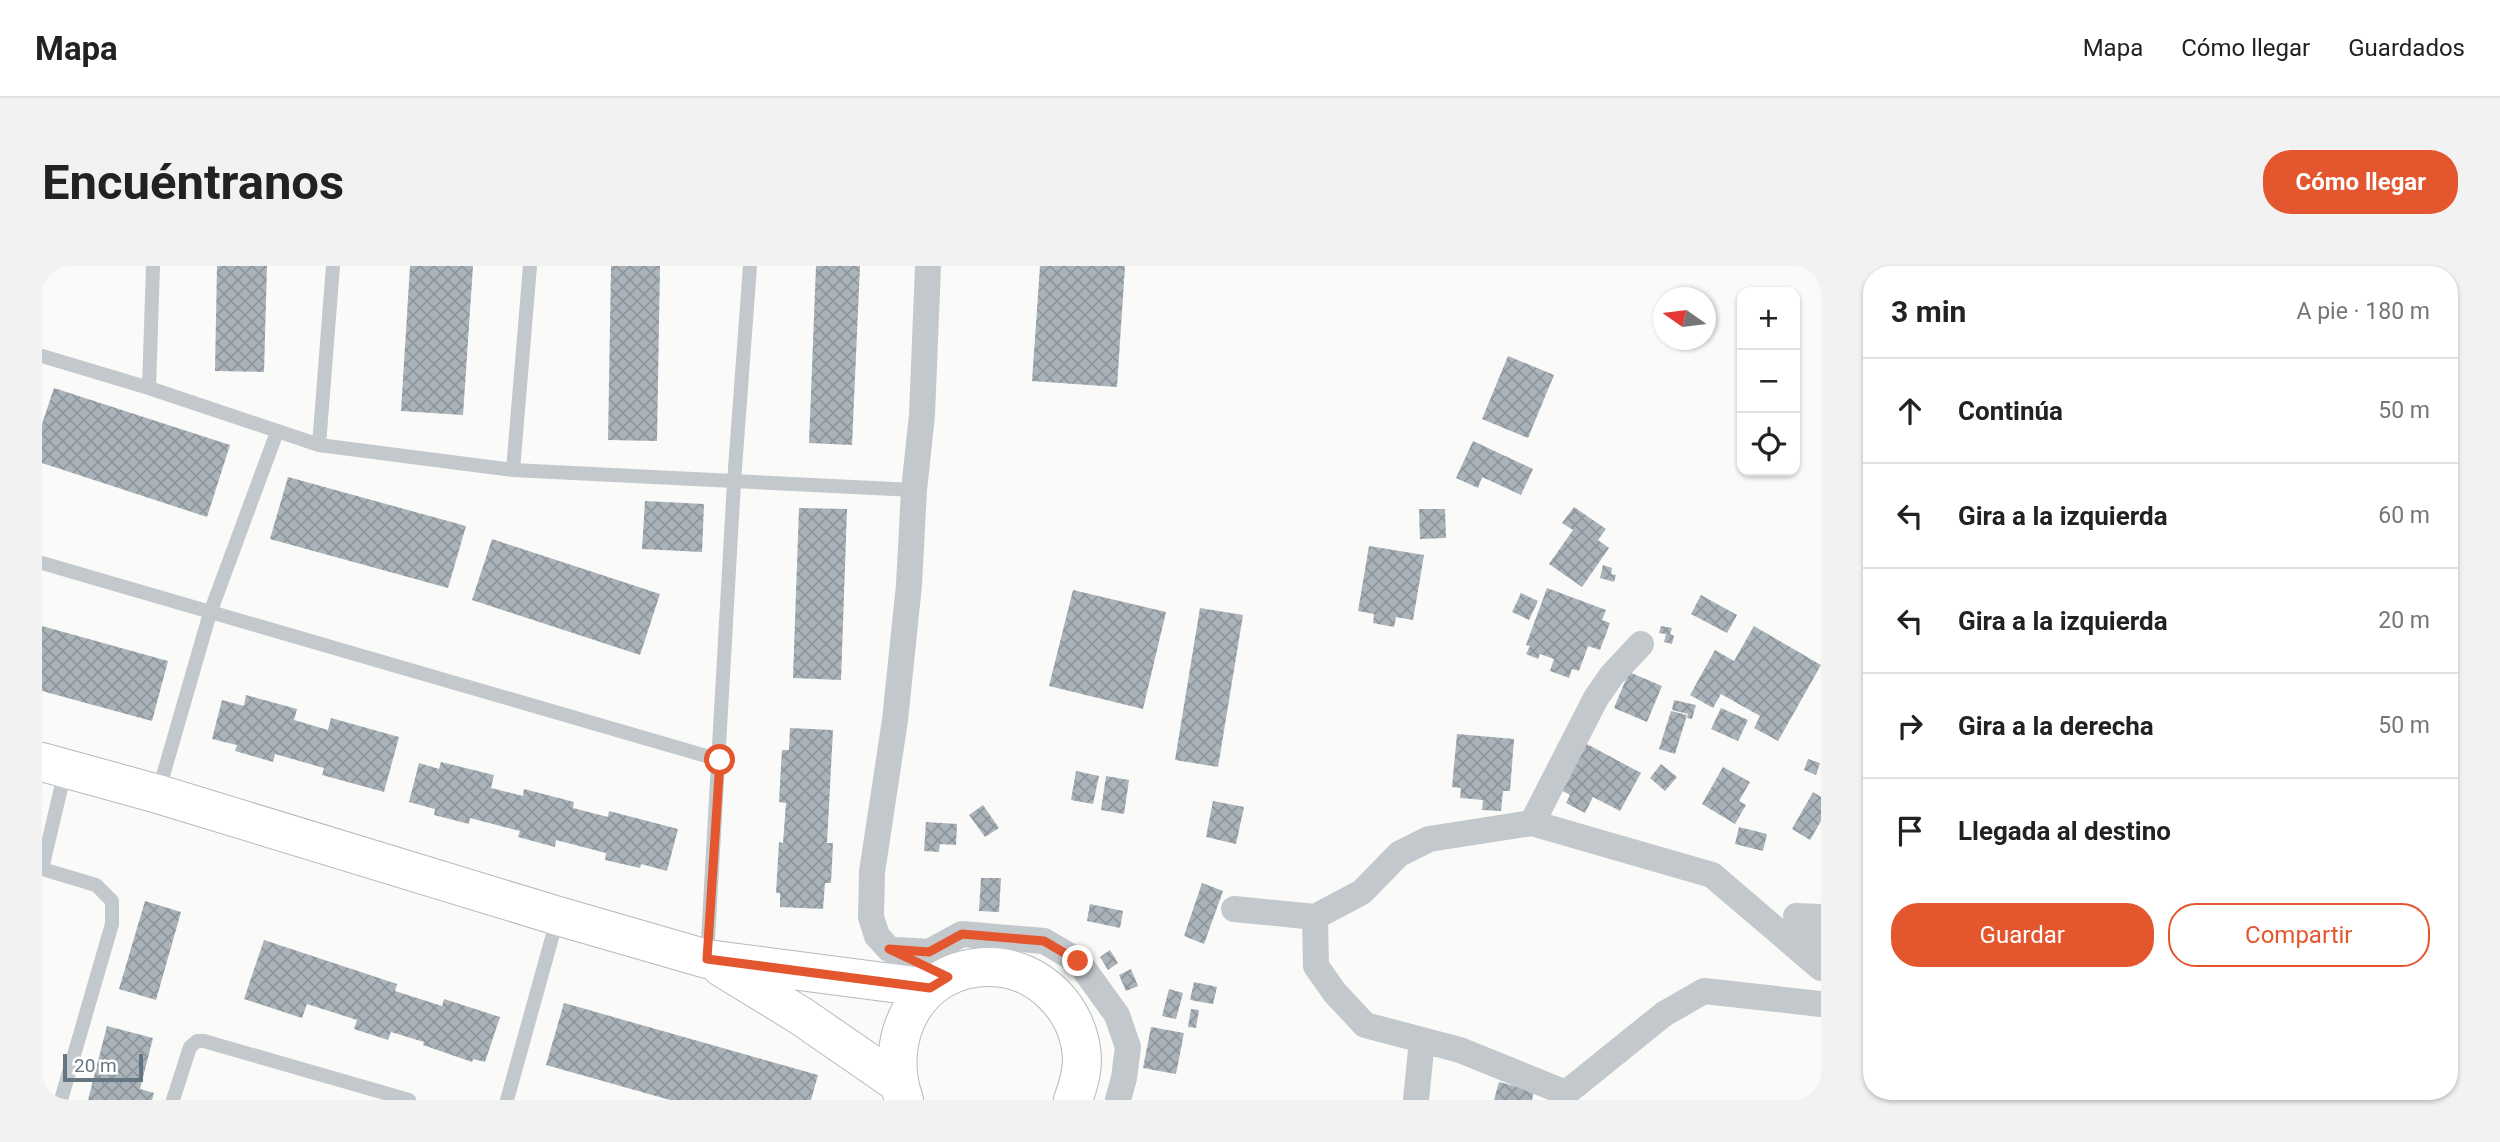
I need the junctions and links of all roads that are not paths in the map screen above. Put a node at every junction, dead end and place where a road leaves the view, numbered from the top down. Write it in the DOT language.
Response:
graph roads {
  1 [pos="153,266"];
  2 [pos="332,266"];
  3 [pos="530,266"];
  4 [pos="750,266"];
  5 [pos="928,266"];
  6 [pos="42,356"];
  7 [pos="149,388"];
  8 [pos="276,432"];
  9 [pos="319,445"];
  10 [pos="513,470"];
  11 [pos="734,482"];
  12 [pos="914,490"];
  13 [pos="42,563"];
  14 [pos="211,613"];
  15 [pos="1641,644"];
  16 [pos="720,760"];
  17 [pos="54,765"];
  18 [pos="158,794"];
  19 [pos="1532,823"];
  20 [pos="42,869"];
  21 [pos="1234,909"];
  22 [pos="558,916"];
  23 [pos="1315,917"];
  24 [pos="1821,917"];
  25 [pos="1821,948"];
  26 [pos="889,949"];
  27 [pos="707,959"];
  28 [pos="1821,968"];
  29 [pos="939,982"];
  30 [pos="1821,1004"];
  31 [pos="1422,1040"];
  32 [pos="901,1091"];
  33 [pos="61,1100"];
  34 [pos="173,1100"];
  35 [pos="409,1100"];
  36 [pos="508,1100"];
  37 [pos="1073,1100"];
  38 [pos="1118,1100"];
  39 [pos="1416,1100"];
  1 -- 7 [label="lane"];
  2 -- 9 [label="lane"];
  3 -- 10 [label="lane"];
  4 -- 11 [label="lane"];
  5 -- 12 [label="street"];
  6 -- 7 [label="lane"];
  7 -- 8 [label="lane"];
  8 -- 9 [label="lane"];
  8 -- 14 [label="lane"];
  9 -- 10 [label="lane"];
  10 -- 11 [label="lane"];
  11 -- 12 [label="lane"];
  11 -- 16 [label="lane"];
  12 -- 26 [label="street"];
  13 -- 14 [label="lane"];
  14 -- 16 [label="lane"];
  14 -- 18 [label="lane"];
  15 -- 19 [label="street"];
  16 -- 27 [label="lane"];
  17 -- 18 [label="main road"];
  17 -- 20 [label="lane"];
  18 -- 22 [label="main road"];
  19 -- 23 [label="street"];
  19 -- 28 [label="street"];
  20 -- 33 [label="lane"];
  21 -- 23 [label="street"];
  22 -- 27 [label="main road"];
  22 -- 36 [label="lane"];
  23 -- 31 [label="street"];
  24 -- 25 [label="street"];
  26 -- 29 [label="street"];
  26 -- 38 [label="street"];
  27 -- 29 [label="main road"];
  27 -- 32 [label="main road"];
  29 -- 32 [label="main road"];
  29 -- 37 [label="main road"];
  30 -- 31 [label="street"];
  31 -- 39 [label="street"];
  34 -- 35 [label="lane"];
}
